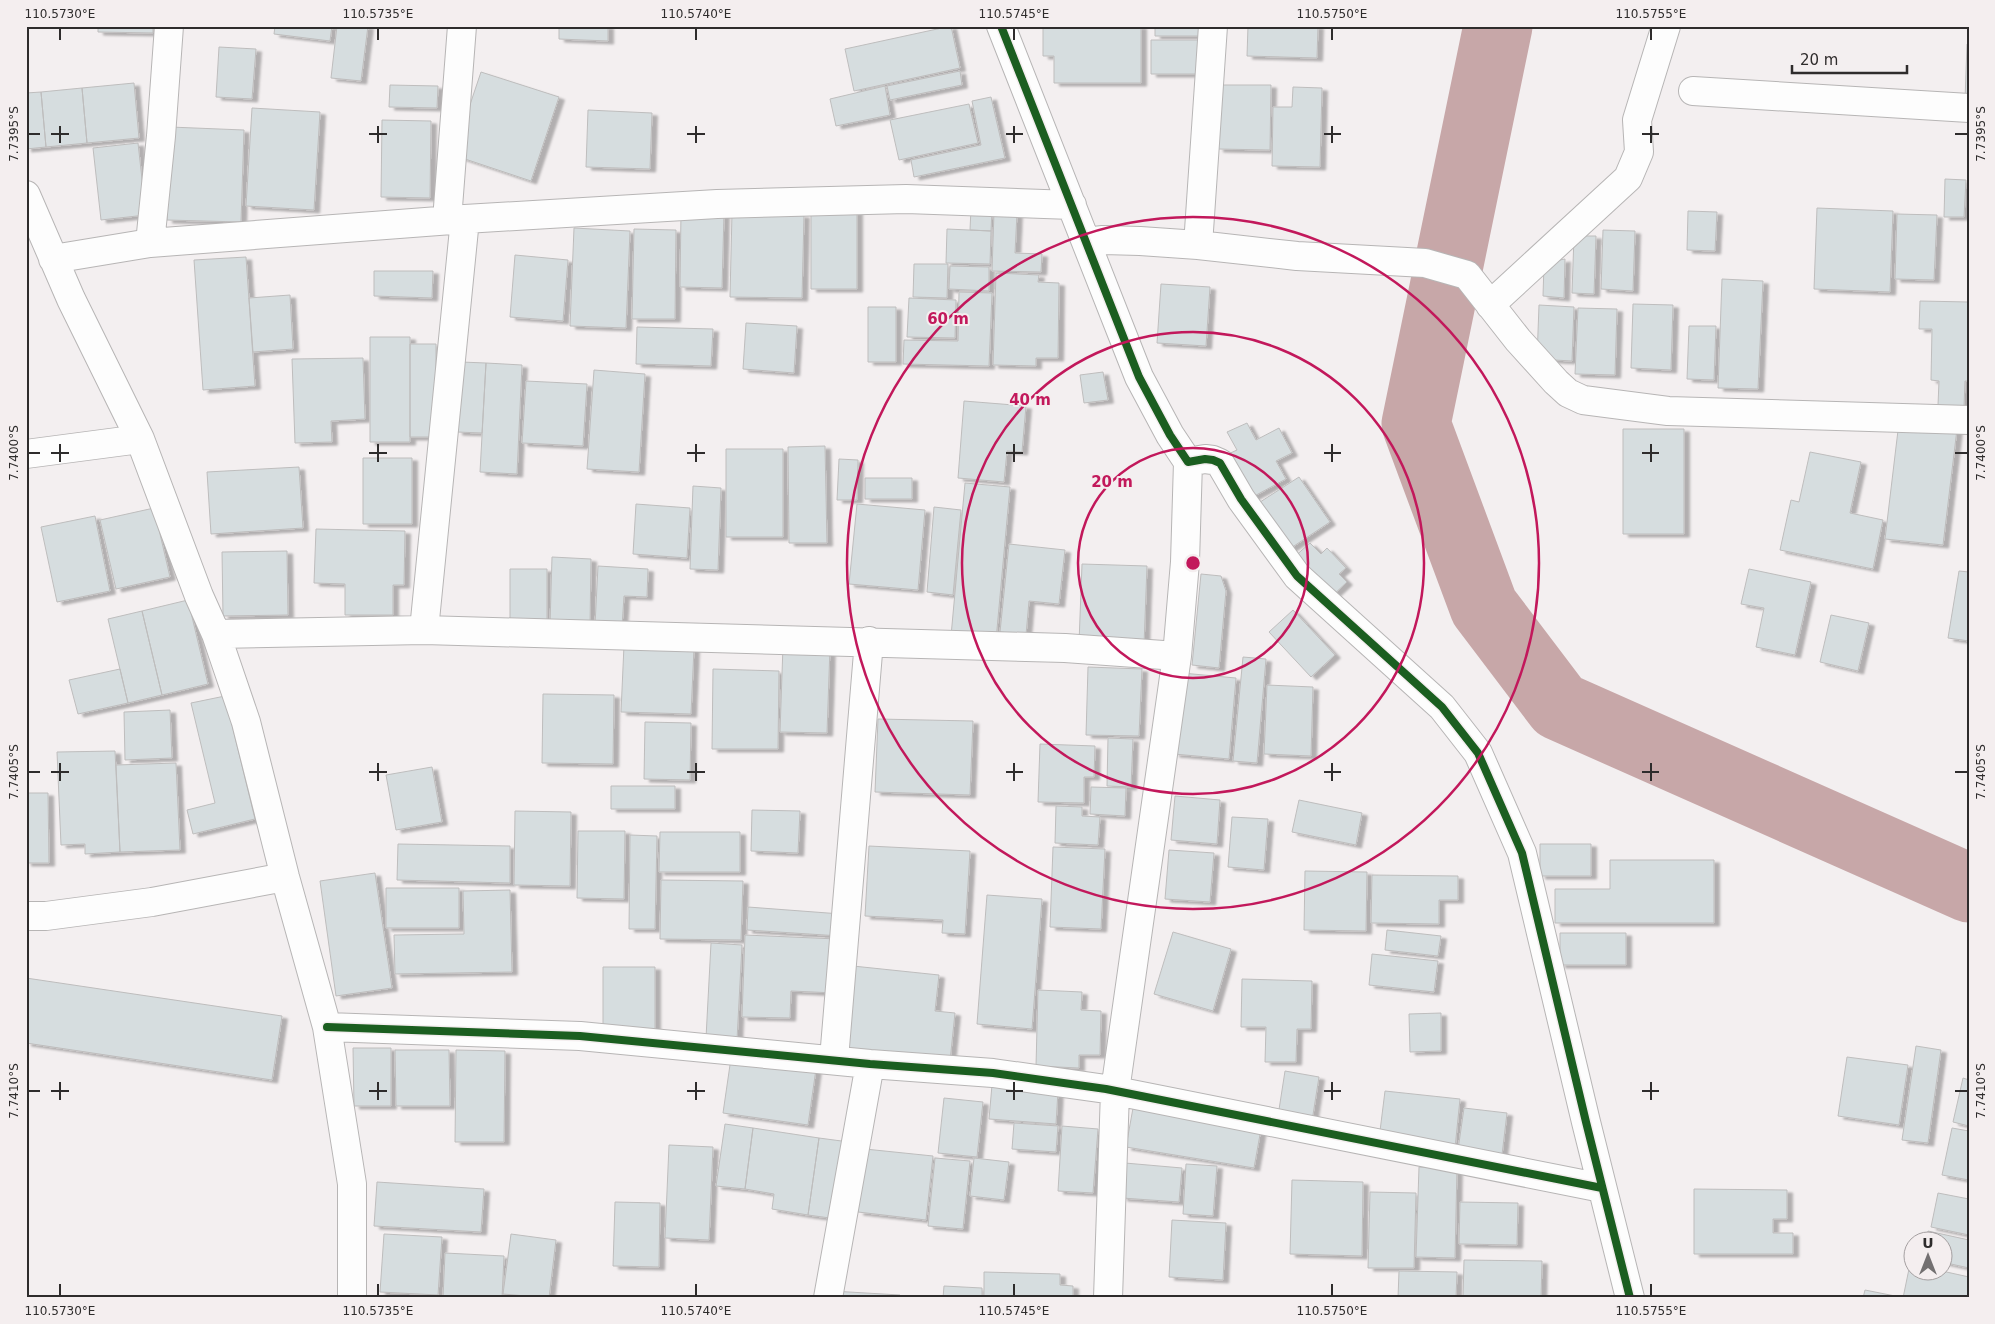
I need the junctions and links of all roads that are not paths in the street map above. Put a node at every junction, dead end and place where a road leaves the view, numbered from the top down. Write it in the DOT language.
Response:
graph roads {
  1 [pos="462,26"];
  2 [pos="1001,26"];
  3 [pos="1214,26"];
  4 [pos="1666,26"];
  5 [pos="172,29"];
  6 [pos="1693,91"];
  7 [pos="1969,108"];
  8 [pos="26,195"];
  9 [pos="1072,205"];
  10 [pos="456,219"];
  11 [pos="1103,241"];
  12 [pos="150,243"];
  13 [pos="1198,245"];
  14 [pos="53,259"];
  15 [pos="1490,305"];
  16 [pos="1969,420"];
  17 [pos="140,439"];
  18 [pos="26,454"];
  19 [pos="1196,460"];
  20 [pos="424,630"];
  21 [pos="216,634"];
  22 [pos="869,641"];
  23 [pos="1177,656"];
  24 [pos="284,877"];
  25 [pos="26,916"];
  26 [pos="326,1027"];
  27 [pos="834,1059"];
  28 [pos="870,1064"];
  29 [pos="1116,1091"];
  30 [pos="1583,1184"];
  31 [pos="352,1298"];
  32 [pos="828,1298"];
  33 [pos="1108,1298"];
  34 [pos="1630,1298"];
  1 -- 10 [label="street"];
  2 -- 9 [label="street"];
  3 -- 13 [label="street"];
  4 -- 15 [label="street"];
  5 -- 12 [label="street"];
  6 -- 7 [label="street"];
  8 -- 14 [label="street"];
  9 -- 10 [label="street"];
  9 -- 11 [label="street"];
  10 -- 12 [label="street"];
  10 -- 20 [label="street"];
  11 -- 13 [label="street"];
  11 -- 19 [label="street"];
  12 -- 14 [label="street"];
  13 -- 15 [label="street"];
  14 -- 17 [label="street"];
  15 -- 16 [label="street"];
  17 -- 18 [label="street"];
  17 -- 21 [label="street"];
  19 -- 23 [label="street"];
  19 -- 30 [label="street"];
  20 -- 21 [label="street"];
  20 -- 22 [label="street"];
  21 -- 24 [label="street"];
  22 -- 23 [label="street"];
  22 -- 27 [label="street"];
  23 -- 29 [label="street"];
  24 -- 25 [label="street"];
  24 -- 26 [label="street"];
  26 -- 27 [label="street"];
  26 -- 31 [label="street"];
  27 -- 28 [label="street"];
  28 -- 29 [label="street"];
  28 -- 32 [label="street"];
  29 -- 30 [label="street"];
  29 -- 33 [label="street"];
  30 -- 34 [label="street"];
}
